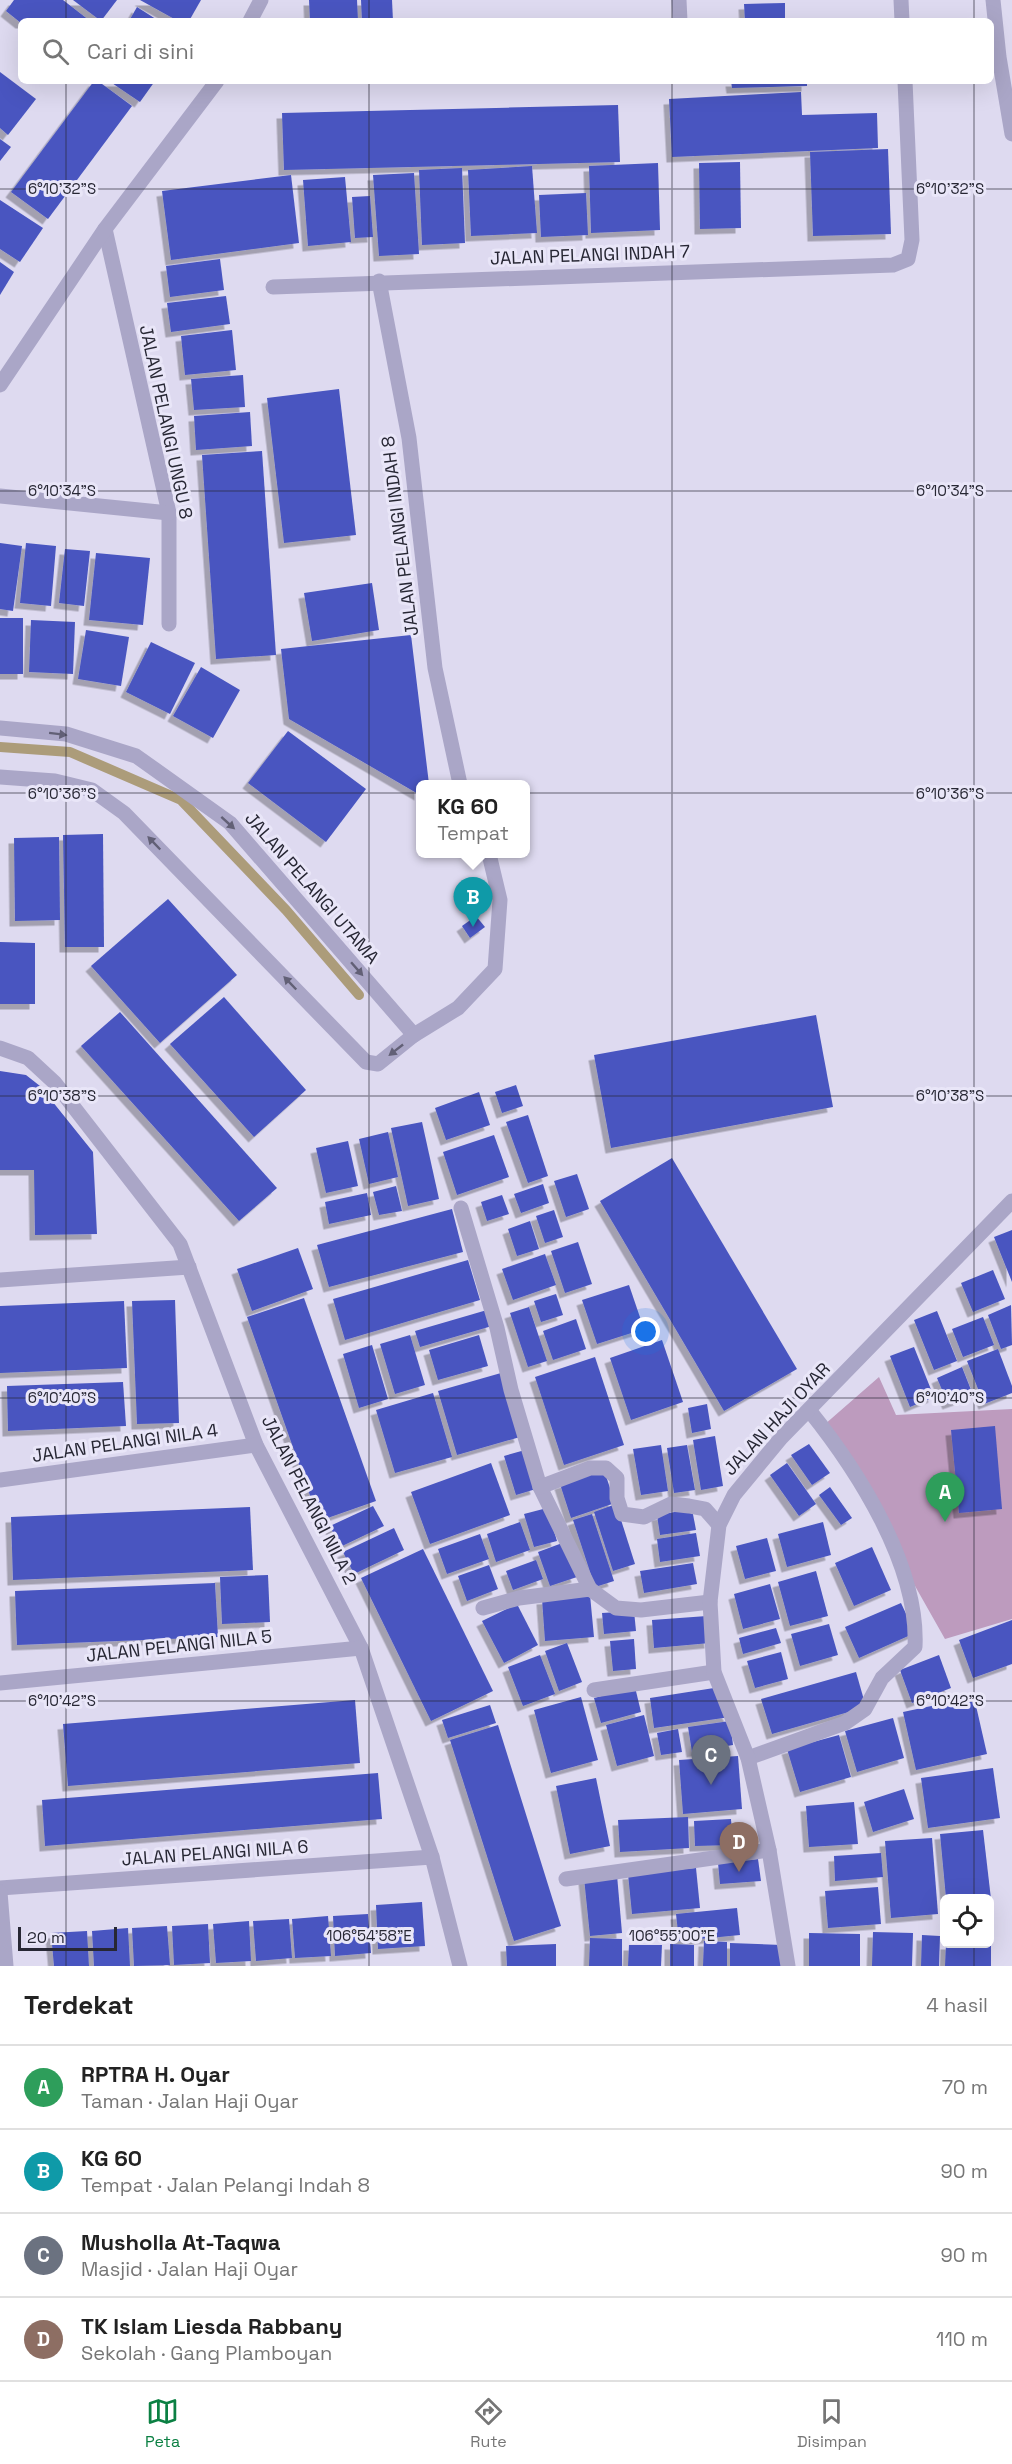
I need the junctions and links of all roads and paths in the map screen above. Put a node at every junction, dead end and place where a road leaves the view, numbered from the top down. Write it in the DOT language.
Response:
graph roads {
  1 [pos="261,0"];
  2 [pos="679,0"];
  3 [pos="901,0"];
  4 [pos="993,0"];
  5 [pos="252,18"];
  6 [pos="680,18"];
  7 [pos="902,18"];
  8 [pos="215,84"];
  9 [pos="904,84"];
  10 [pos="1012,134"];
  11 [pos="105,229"];
  12 [pos="379,282"];
  13 [pos="273,287"];
  14 [pos="0,385"];
  15 [pos="0,496"];
  16 [pos="169,513"];
  17 [pos="169,624"];
  18 [pos="0,728"];
  19 [pos="0,777"];
  20 [pos="459,780"];
  21 [pos="490,858"];
  22 [pos="414,1035"];
  23 [pos="0,1048"];
  24 [pos="1012,1201"];
  25 [pos="460,1208"];
  26 [pos="189,1267"];
  27 [pos="0,1280"];
  28 [pos="809,1410"];
  29 [pos="256,1445"];
  30 [pos="0,1480"];
  31 [pos="540,1487"];
  32 [pos="719,1525"];
  33 [pos="590,1589"];
  34 [pos="710,1602"];
  35 [pos="483,1608"];
  36 [pos="361,1648"];
  37 [pos="714,1672"];
  38 [pos="0,1683"];
  39 [pos="594,1690"];
  40 [pos="748,1758"];
  41 [pos="769,1850"];
  42 [pos="432,1857"];
  43 [pos="566,1879"];
  44 [pos="0,1890"];
  45 [pos="460,1965"];
  46 [pos="6,1966"];
  47 [pos="788,1966"];
  1 -- 5 [label="street"];
  2 -- 6 [label="street"];
  3 -- 7 [label="street"];
  4 -- 10 [label="street"];
  8 -- 11 [label="street"];
  9 -- 12 [label="street, JALAN PELANGI INDAH 7"];
  11 -- 14 [label="street"];
  11 -- 16 [label="street, JALAN PELANGI UNGU 8"];
  12 -- 13 [label="street, JALAN PELANGI INDAH 7"];
  12 -- 20 [label="street, JALAN PELANGI INDAH 8"];
  15 -- 16 [label="street"];
  16 -- 17 [label="street, JALAN PELANGI UNGU 8"];
  18 -- 22 [label="street, JALAN PELANGI UTAMA, one-way"];
  22 -- 19 [label="street, one-way"];
  21 -- 22 [label="street"];
  23 -- 26 [label="street, JALAN PELANGI NILA 2"];
  24 -- 28 [label="street, JALAN HAJI OYAR"];
  25 -- 31 [label="street"];
  26 -- 27 [label="street"];
  26 -- 29 [label="street, JALAN PELANGI NILA 2"];
  28 -- 32 [label="street, JALAN HAJI OYAR"];
  28 -- 40 [label="street"];
  29 -- 30 [label="street, JALAN PELANGI NILA 4"];
  29 -- 36 [label="street, JALAN PELANGI NILA 2"];
  31 -- 32 [label="street"];
  31 -- 33 [label="street"];
  32 -- 34 [label="street, JALAN HAJI OYAR"];
  33 -- 34 [label="street"];
  33 -- 35 [label="street"];
  34 -- 37 [label="street, JALAN HAJI OYAR"];
  36 -- 38 [label="street, JALAN PELANGI NILA 5"];
  36 -- 42 [label="street, JALAN PELANGI NILA 2"];
  37 -- 39 [label="street"];
  37 -- 40 [label="street, JALAN HAJI OYAR"];
  40 -- 41 [label="street, JALAN HAJI OYAR"];
  41 -- 43 [label="street"];
  41 -- 47 [label="street, JALAN HAJI OYAR"];
  42 -- 44 [label="street, JALAN PELANGI NILA 6"];
  42 -- 45 [label="street, JALAN PELANGI NILA 2"];
  44 -- 46 [label="street"];
}
